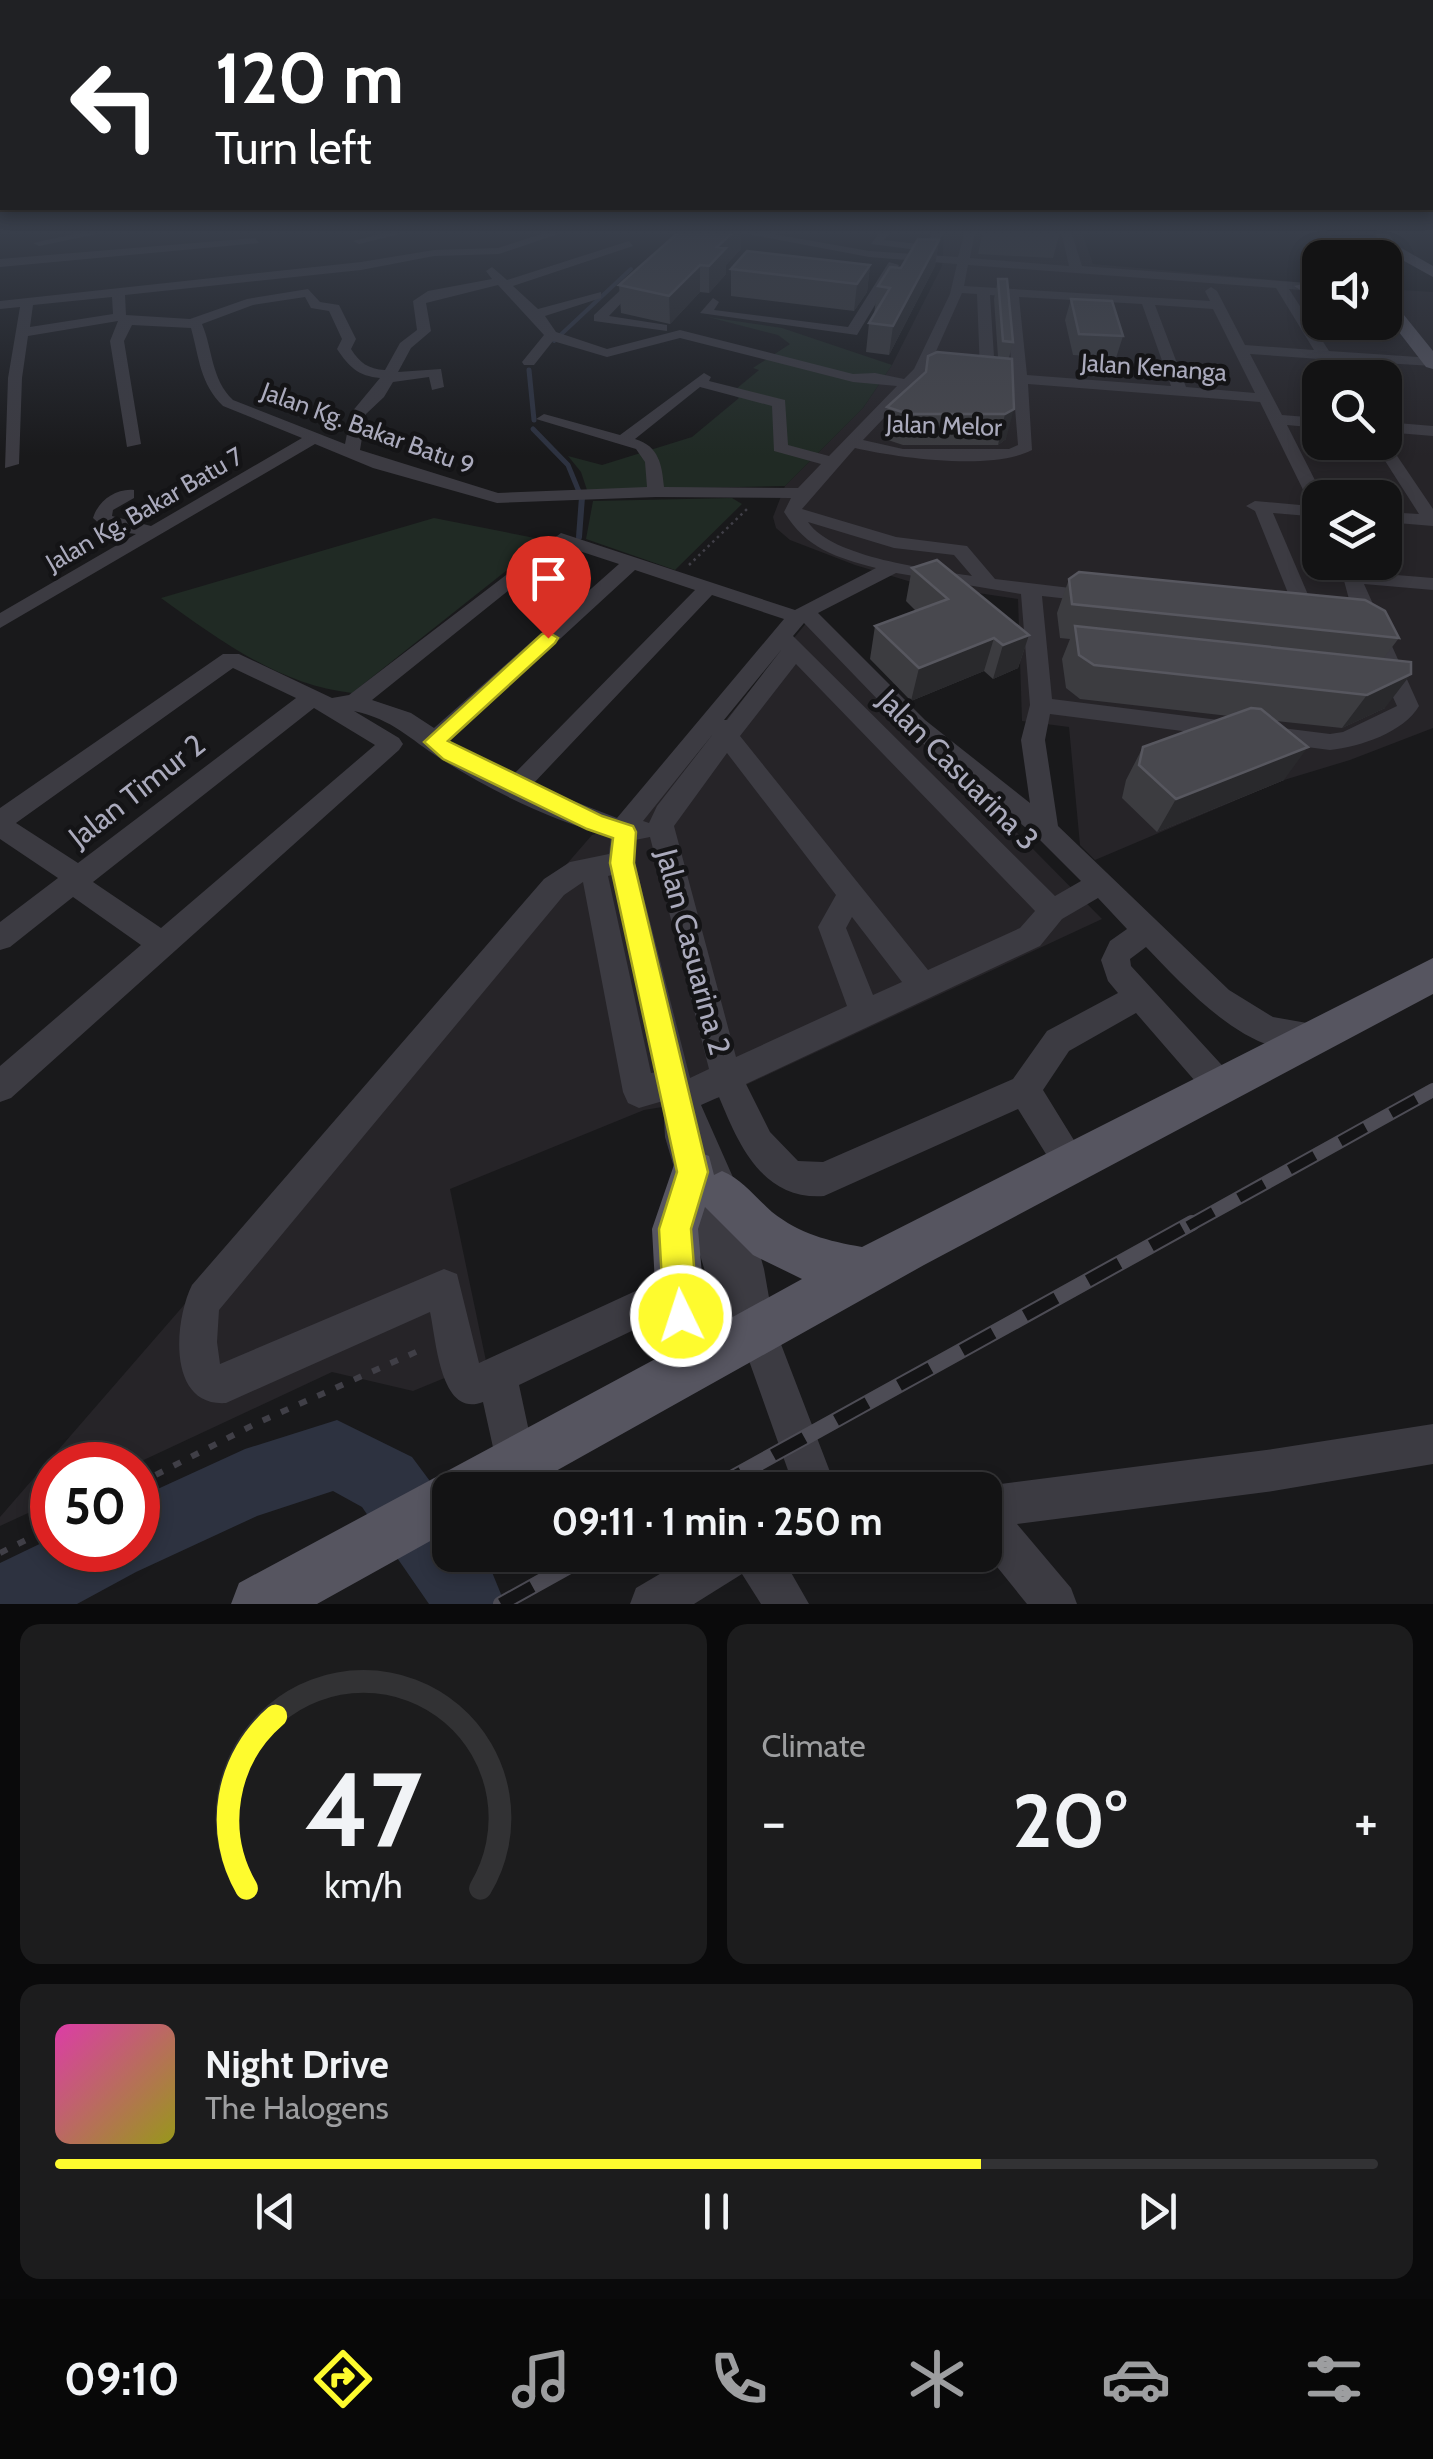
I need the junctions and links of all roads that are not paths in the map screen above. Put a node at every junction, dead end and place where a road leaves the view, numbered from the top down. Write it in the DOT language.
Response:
graph roads {
  1 [pos="1218,305"];
  2 [pos="26,306"];
  3 [pos="121,306"];
  4 [pos="240,306"];
  5 [pos="316,306"];
  6 [pos="419,306"];
  7 [pos="524,306"];
  8 [pos="569,306"];
  9 [pos="609,306"];
  10 [pos="711,306"];
  11 [pos="866,306"];
  12 [pos="949,306"];
  13 [pos="984,306"];
  14 [pos="1013,306"];
  15 [pos="1144,306"];
  16 [pos="1293,306"];
  17 [pos="532,314"];
  18 [pos="124,318"];
  19 [pos="192,322"];
  20 [pos="1402,324"];
  21 [pos="662,328"];
  22 [pos="20,333"];
  23 [pos="556,337"];
  24 [pos="1240,349"];
  25 [pos="1324,355"];
  26 [pos="1327,360"];
  27 [pos="529,362"];
  28 [pos="1433,362"];
  29 [pos="920,371"];
  30 [pos="388,376"];
  31 [pos="988,376"];
  32 [pos="1021,379"];
  33 [pos="907,384"];
  34 [pos="438,387"];
  35 [pos="1180,391"];
  36 [pos="1265,398"];
  37 [pos="544,419"];
  38 [pos="1276,419"];
  39 [pos="1302,421"];
  40 [pos="1402,429"];
  41 [pos="1433,431"];
  42 [pos="312,439"];
  43 [pos="624,440"];
  44 [pos="851,442"];
  45 [pos="133,444"];
  46 [pos="351,454"];
  47 [pos="1393,460"];
  48 [pos="832,462"];
  49 [pos="11,464"];
  50 [pos="1306,480"];
  51 [pos="656,492"];
  52 [pos="803,492"];
  53 [pos="128,494"];
  54 [pos="1302,508"];
  55 [pos="793,512"];
  56 [pos="1402,518"];
  57 [pos="1432,521"];
  58 [pos="154,532"];
  59 [pos="634,561"];
  60 [pos="895,566"];
  61 [pos="934,575"];
  62 [pos="1402,579"];
  63 [pos="1354,580"];
  64 [pos="1433,584"];
  65 [pos="990,585"];
  66 [pos="709,587"];
  67 [pos="1031,589"];
  68 [pos="1110,597"];
  69 [pos="964,600"];
  70 [pos="0,622"];
  71 [pos="1371,624"];
  72 [pos="794,628"];
  73 [pos="1008,636"];
  74 [pos="1043,651"];
  75 [pos="313,697"];
  76 [pos="353,703"];
  77 [pos="1041,705"];
  78 [pos="720,727"];
  79 [pos="434,742"];
  80 [pos="517,786"];
  81 [pos="0,824"];
  82 [pos="662,826"];
  83 [pos="1046,830"];
  84 [pos="613,854"];
  85 [pos="74,881"];
  86 [pos="1098,885"];
  87 [pos="850,894"];
  88 [pos="1052,911"];
  89 [pos="1146,932"];
  90 [pos="0,938"];
  91 [pos="164,944"];
  92 [pos="1433,975"];
  93 [pos="922,986"];
  94 [pos="1140,996"];
  95 [pos="865,1013"];
  96 [pos="1314,1036"];
  97 [pos="726,1077"];
  98 [pos="1220,1086"];
  99 [pos="0,1087"];
  100 [pos="1024,1090"];
  101 [pos="677,1091"];
  102 [pos="1071,1162"];
  103 [pos="707,1183"];
  104 [pos="865,1271"];
  105 [pos="679,1289"];
  106 [pos="757,1330"];
  107 [pos="684,1371"];
  108 [pos="498,1376"];
  109 [pos="1433,1444"];
  110 [pos="484,1472"];
  111 [pos="500,1472"];
  112 [pos="809,1472"];
  113 [pos="1002,1505"];
  114 [pos="432,1510"];
  115 [pos="1002,1539"];
  116 [pos="705,1572"];
  117 [pos="767,1572"];
  118 [pos="278,1595"];
  119 [pos="652,1604"];
  120 [pos="788,1604"];
  121 [pos="1055,1604"];
  1 -- 24 [label="street"];
  2 -- 22 [label="street"];
  3 -- 18 [label="street"];
  4 -- 19 [label="street"];
  5 -- 30 [label="street"];
  6 -- 30 [label="street"];
  7 -- 17 [label="street"];
  8 -- 17 [label="street"];
  9 -- 21 [label="street"];
  10 -- 11 [label="street"];
  12 -- 29 [label="street"];
  13 -- 31 [label="street"];
  14 -- 32 [label="street"];
  15 -- 35 [label="street"];
  16 -- 25 [label="street"];
  17 -- 23 [label="street"];
  18 -- 19 [label="street"];
  18 -- 22 [label="street"];
  18 -- 45 [label="street"];
  19 -- 42 [label="street, Jalan Kg. Bakar Batu 9"];
  20 -- 28 [label="main road"];
  22 -- 49 [label="street"];
  23 -- 27 [label="street"];
  23 -- 33 [label="street"];
  24 -- 25 [label="street"];
  24 -- 36 [label="street"];
  25 -- 26 [label="street"];
  25 -- 28 [label="street"];
  29 -- 31 [label="street, Jalan Kenanga"];
  29 -- 33 [label="street"];
  30 -- 34 [label="street"];
  30 -- 46 [label="street"];
  31 -- 32 [label="street, Jalan Kenanga"];
  32 -- 35 [label="street, Jalan Kenanga"];
  32 -- 44 [label="street, Jalan Melor"];
  33 -- 44 [label="street"];
  35 -- 36 [label="street, Jalan Kenanga"];
  36 -- 38 [label="street"];
  37 -- 43 [label="street"];
  38 -- 39 [label="street"];
  38 -- 50 [label="street"];
  40 -- 41 [label="street"];
  42 -- 46 [label="street, Jalan Kg. Bakar Batu 9"];
  42 -- 58 [label="street, Jalan Kg. Bakar Batu 7"];
  43 -- 48 [label="street"];
  43 -- 51 [label="street"];
  44 -- 48 [label="street"];
  46 -- 51 [label="street, Jalan Kg. Bakar Batu 9"];
  47 -- 57 [label="street"];
  48 -- 52 [label="street"];
  51 -- 52 [label="street, Jalan Kg. Bakar Batu 9"];
  52 -- 55 [label="street"];
  53 -- 58 [label="street"];
  54 -- 71 [label="street"];
  55 -- 60 [label="street"];
  55 -- 65 [label="street"];
  56 -- 57 [label="street"];
  58 -- 70 [label="street, Jalan Kg. Bakar Batu 7"];
  59 -- 66 [label="street"];
  59 -- 76 [label="street"];
  59 -- 79 [label="street"];
  60 -- 61 [label="street"];
  60 -- 72 [label="street"];
  61 -- 65 [label="street"];
  61 -- 69 [label="street"];
  62 -- 64 [label="street"];
  63 -- 71 [label="street"];
  65 -- 67 [label="street"];
  66 -- 72 [label="street"];
  66 -- 80 [label="street"];
  67 -- 68 [label="street"];
  67 -- 74 [label="street"];
  71 -- 77 [label="street"];
  72 -- 78 [label="street"];
  72 -- 83 [label="street"];
  72 -- 88 [label="street, Jalan Casuarina 3"];
  73 -- 74 [label="street"];
  74 -- 77 [label="street"];
  75 -- 76 [label="street"];
  75 -- 81 [label="street"];
  75 -- 85 [label="street, Jalan Timur 2"];
  75 -- 91 [label="street"];
  76 -- 79 [label="street"];
  77 -- 83 [label="street"];
  78 -- 82 [label="street"];
  78 -- 84 [label="street"];
  78 -- 87 [label="street"];
  79 -- 80 [label="street"];
  80 -- 84 [label="street"];
  81 -- 85 [label="street"];
  82 -- 84 [label="street"];
  82 -- 97 [label="street, Jalan Casuarina 2"];
  83 -- 86 [label="street"];
  84 -- 101 [label="street"];
  84 -- 108 [label="street"];
  85 -- 90 [label="street, Jalan Timur 2"];
  85 -- 91 [label="street"];
  86 -- 88 [label="street"];
  86 -- 89 [label="street"];
  87 -- 93 [label="street"];
  87 -- 95 [label="street"];
  88 -- 93 [label="street"];
  89 -- 94 [label="street"];
  89 -- 96 [label="street"];
  91 -- 99 [label="street"];
  92 -- 96 [label="main road"];
  93 -- 95 [label="street"];
  94 -- 98 [label="street"];
  94 -- 100 [label="street"];
  95 -- 97 [label="street"];
  96 -- 98 [label="main road"];
  97 -- 100 [label="street, Jalan Casuarina 2"];
  97 -- 101 [label="street"];
  98 -- 102 [label="main road"];
  100 -- 102 [label="street"];
  101 -- 103 [label="street"];
  102 -- 104 [label="main road"];
  103 -- 104 [label="main road"];
  103 -- 105 [label="main road"];
  103 -- 106 [label="street"];
  104 -- 106 [label="main road"];
  105 -- 107 [label="main road"];
  105 -- 108 [label="street"];
  106 -- 107 [label="main road"];
  106 -- 112 [label="street"];
  107 -- 111 [label="main road"];
  108 -- 110 [label="street"];
  109 -- 113 [label="street"];
  114 -- 118 [label="main road"];
  115 -- 121 [label="street"];
  116 -- 119 [label="street"];
  117 -- 120 [label="street"];
}
